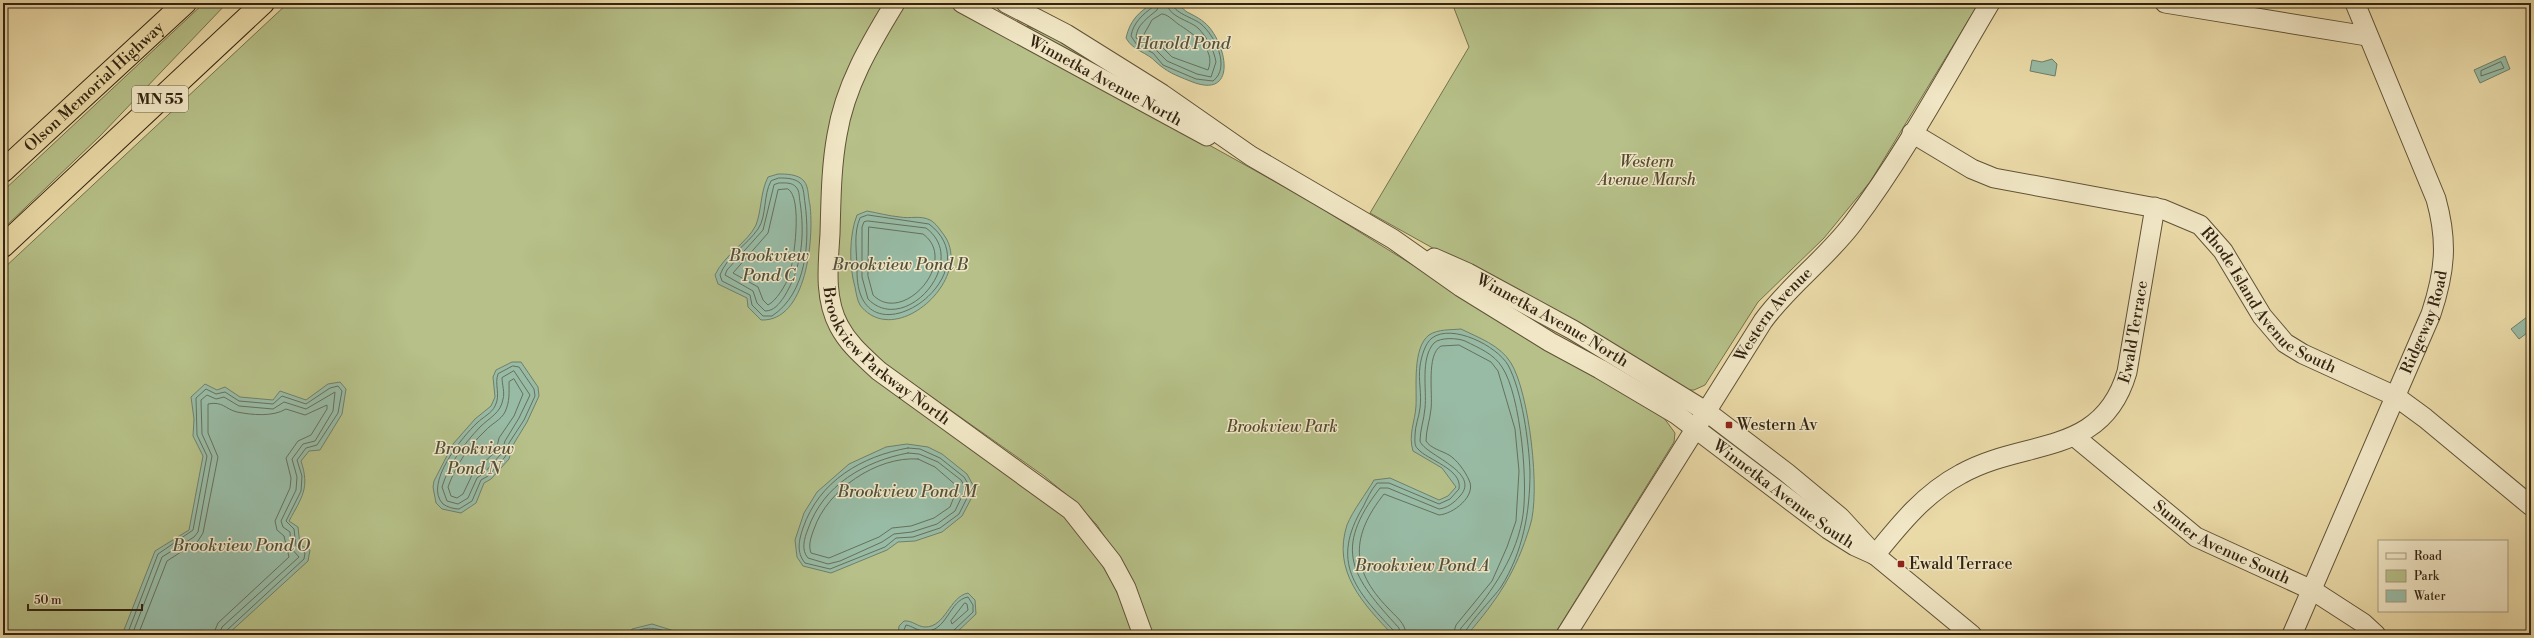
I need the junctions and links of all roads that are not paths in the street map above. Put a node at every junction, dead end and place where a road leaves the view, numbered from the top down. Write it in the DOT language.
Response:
graph roads {
  1 [pos="185,3"];
  2 [pos="263,3"];
  3 [pos="895,3"];
  4 [pos="962,3"];
  5 [pos="1006,3"];
  6 [pos="1990,3"];
  7 [pos="2165,3"];
  8 [pos="2355,3"];
  9 [pos="2367,36"];
  10 [pos="1912,134"];
  11 [pos="1251,156"];
  12 [pos="5,169"];
  13 [pos="2155,207"];
  14 [pos="1393,239"];
  15 [pos="3,246"];
  16 [pos="2395,396"];
  17 [pos="1707,412"];
  18 [pos="1696,428"];
  19 [pos="2075,437"];
  20 [pos="2531,506"];
  21 [pos="1875,555"];
  22 [pos="2312,590"];
  23 [pos="1143,635"];
  24 [pos="1566,635"];
  25 [pos="1972,635"];
  26 [pos="2292,635"];
  27 [pos="2376,635"];
  1 -- 12 [label="highway, Olson Memorial Highway"];
  2 -- 15 [label="highway, MN 55"];
  3 -- 23 [label="street, Brookview Parkway North"];
  4 -- 11 [label="street, Winnetka Avenue North"];
  5 -- 11 [label="street, Winnetka Avenue North"];
  6 -- 10 [label="street, Western Avenue"];
  7 -- 9 [label="street"];
  8 -- 9 [label="street, Ridgeway Road"];
  9 -- 16 [label="street, Ridgeway Road"];
  10 -- 13 [label="street, Rhode Island Avenue South"];
  10 -- 17 [label="street, Western Avenue"];
  11 -- 14 [label="street, Winnetka Avenue North"];
  13 -- 16 [label="street, Rhode Island Avenue South"];
  13 -- 19 [label="street, Ewald Terrace"];
  14 -- 17 [label="street, Winnetka Avenue North"];
  14 -- 18 [label="street, Winnetka Avenue North"];
  16 -- 20 [label="street, Rhode Island Avenue South"];
  16 -- 22 [label="street, Ridgeway Road"];
  17 -- 18 [label="street, Western Avenue"];
  17 -- 21 [label="street, Winnetka Avenue South"];
  18 -- 21 [label="street, Winnetka Avenue South"];
  18 -- 24 [label="street, Western Avenue"];
  19 -- 21 [label="street, Ewald Terrace"];
  19 -- 22 [label="street, Sumter Avenue South"];
  21 -- 25 [label="street, Winnetka Avenue South"];
  22 -- 26 [label="street, Ridgeway Road"];
  22 -- 27 [label="street, Sumter Avenue South"];
}
